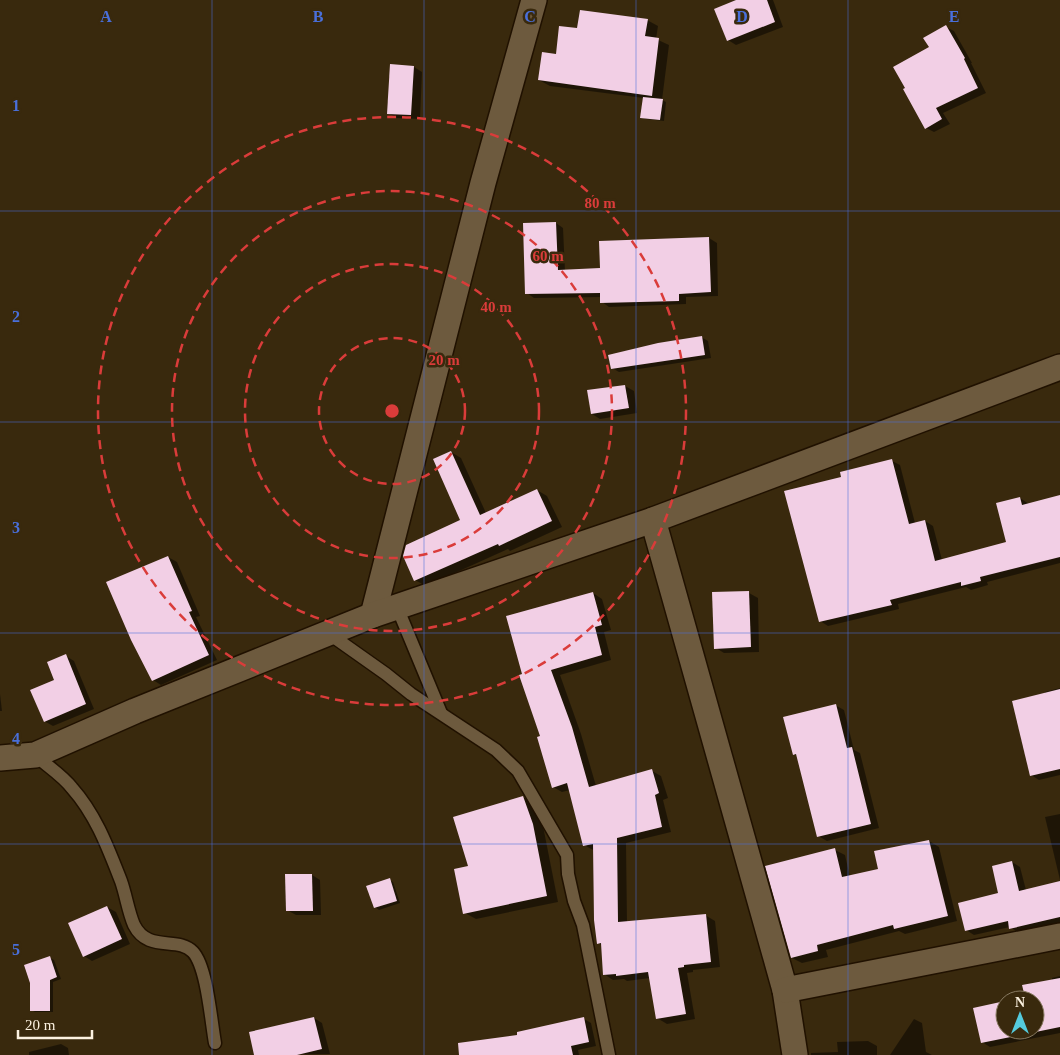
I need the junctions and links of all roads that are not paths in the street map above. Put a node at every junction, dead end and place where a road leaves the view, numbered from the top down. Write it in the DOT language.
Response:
graph roads {
  1 [pos="534,0"];
  2 [pos="1060,367"];
  3 [pos="654,520"];
  4 [pos="397,607"];
  5 [pos="373,615"];
  6 [pos="328,633"];
  7 [pos="441,714"];
  8 [pos="35,755"];
  9 [pos="0,758"];
  10 [pos="1060,936"];
  11 [pos="785,990"];
  12 [pos="215,1043"];
  13 [pos="609,1055"];
  14 [pos="796,1055"];
  1 -- 5 [label="street"];
  2 -- 3 [label="street"];
  3 -- 4 [label="street"];
  3 -- 11 [label="street"];
  4 -- 5 [label="street"];
  4 -- 7 [label="lane"];
  5 -- 6 [label="street"];
  6 -- 7 [label="lane"];
  6 -- 8 [label="street"];
  7 -- 13 [label="lane"];
  8 -- 9 [label="street"];
  8 -- 12 [label="lane"];
  10 -- 11 [label="street"];
  11 -- 14 [label="street"];
}
